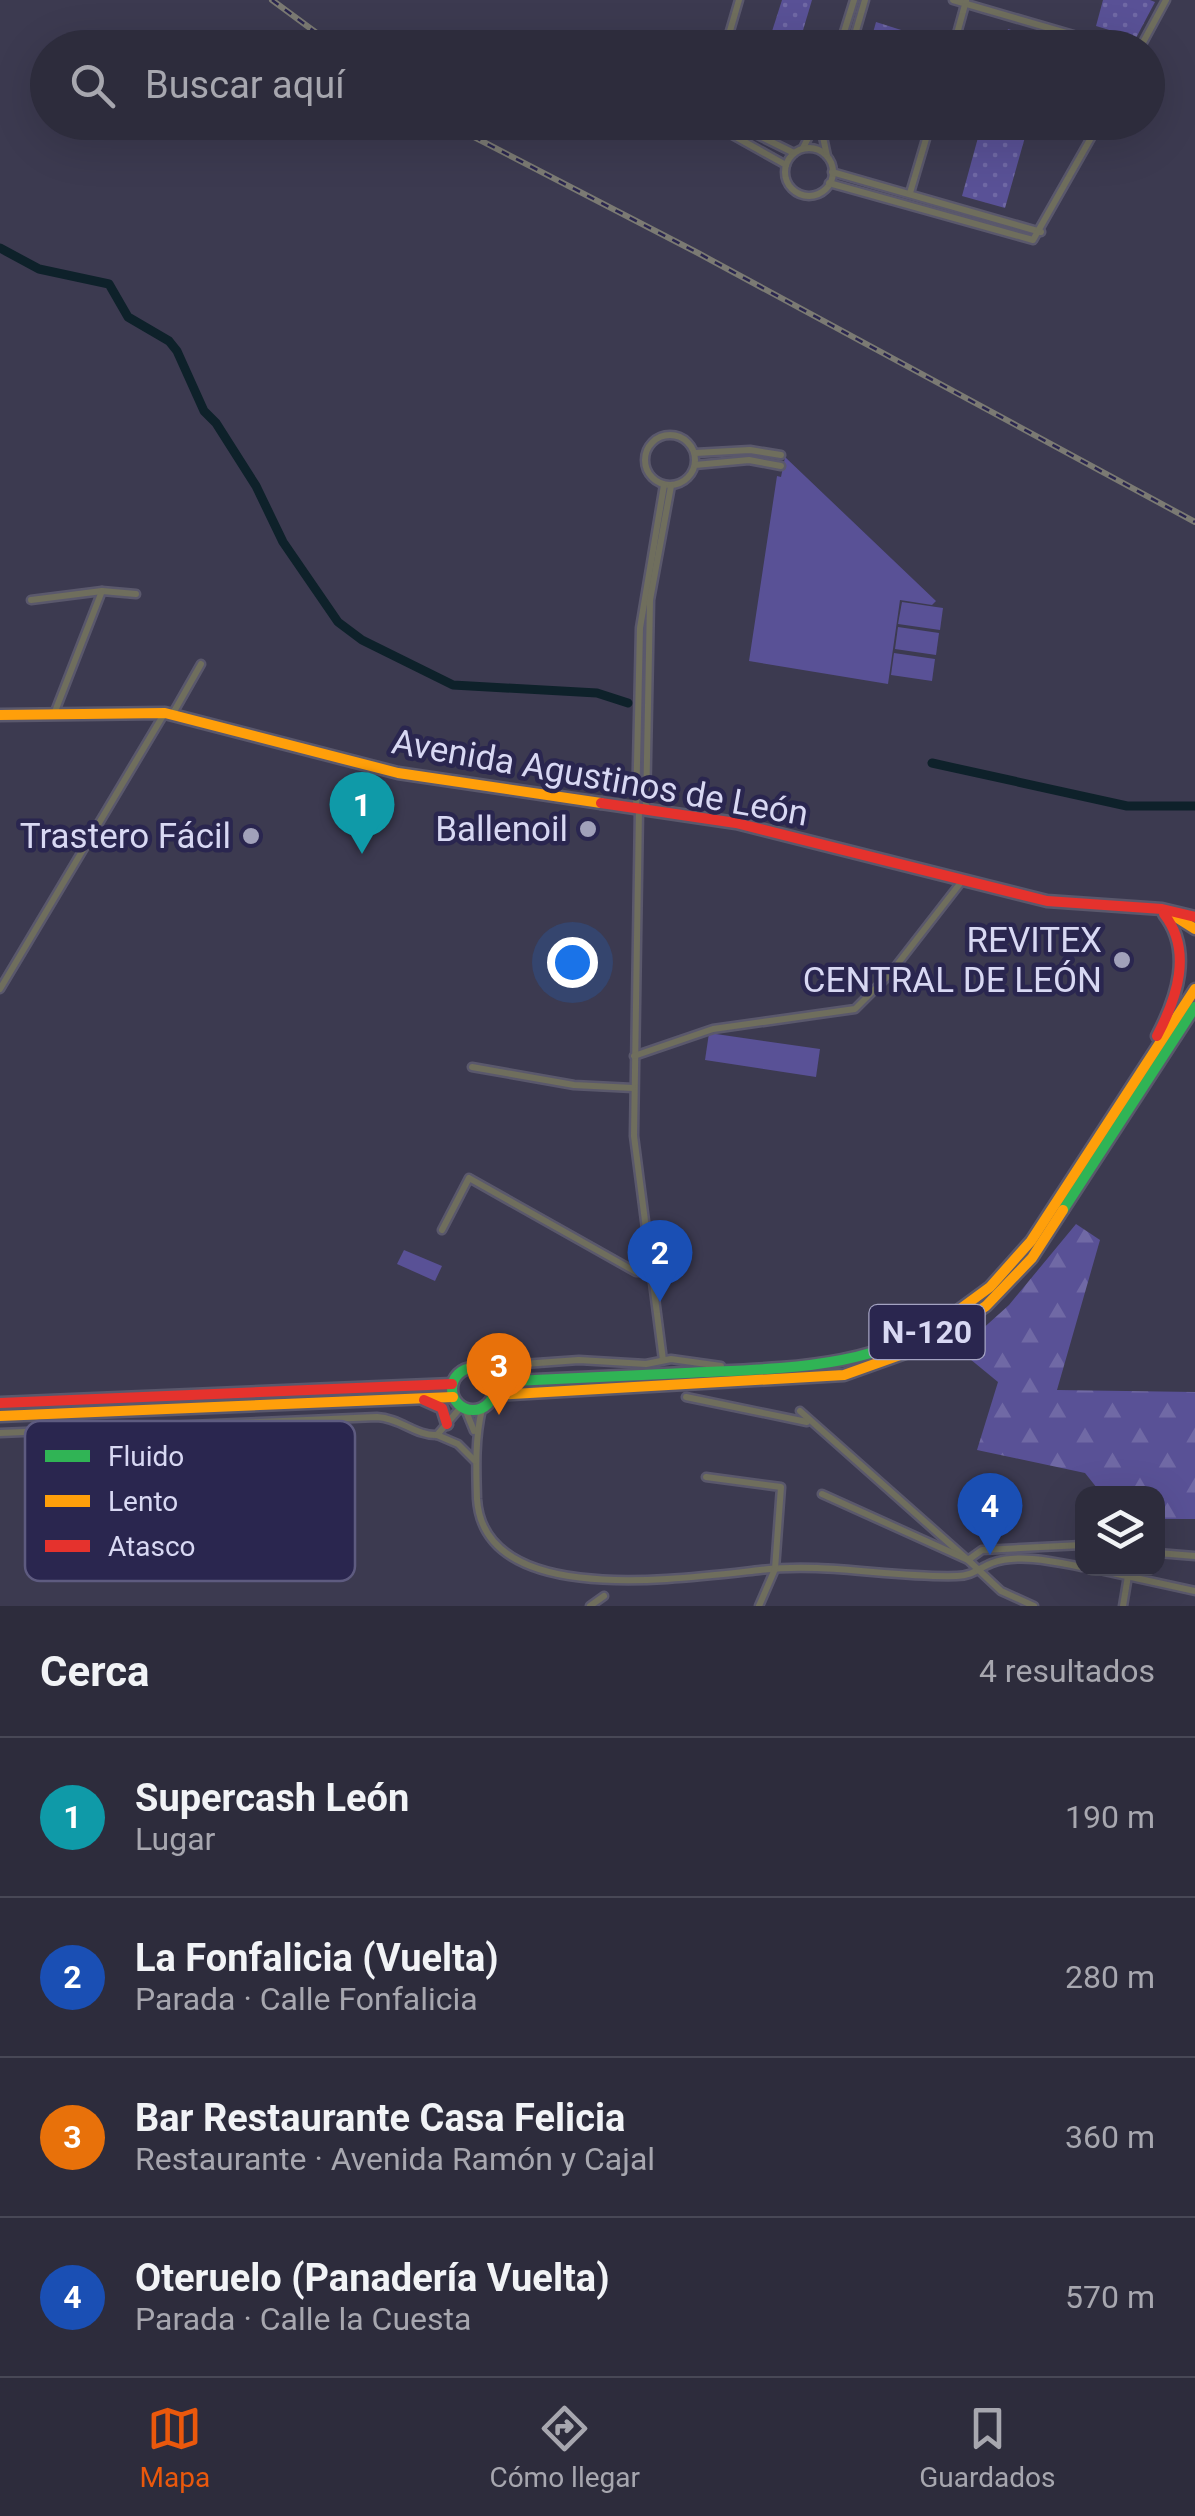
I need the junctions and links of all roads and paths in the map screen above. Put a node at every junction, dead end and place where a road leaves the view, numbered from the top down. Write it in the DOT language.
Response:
graph roads {
  1 [pos="739,0"];
  2 [pos="854,0"];
  3 [pos="865,0"];
  4 [pos="953,0"];
  5 [pos="1166,0"];
  6 [pos="966,2"];
  7 [pos="730,30"];
  8 [pos="845,30"];
  9 [pos="856,30"];
  10 [pos="958,30"];
  11 [pos="1059,30"];
  12 [pos="1150,30"];
  13 [pos="741,140"];
  14 [pos="768,140"];
  15 [pos="807,140"];
  16 [pos="824,140"];
  17 [pos="926,140"];
  18 [pos="1090,140"];
  19 [pos="802,149"];
  20 [pos="794,153"];
  21 [pos="827,157"];
  22 [pos="786,165"];
  23 [pos="832,172"];
  24 [pos="829,184"];
  25 [pos="910,194"];
  26 [pos="1041,232"];
  27 [pos="695,453"];
  28 [pos="781,456"];
  29 [pos="696,465"];
  30 [pos="781,466"];
  31 [pos="668,486"];
  32 [pos="102,591"];
  33 [pos="136,594"];
  34 [pos="31,600"];
  35 [pos="201,664"];
  36 [pos="54,714"];
  37 [pos="168,714"];
  38 [pos="0,715"];
  39 [pos="640,809"];
  40 [pos="963,880"];
  41 [pos="1146,910"];
  42 [pos="1164,914"];
  43 [pos="1195,917"];
  44 [pos="1195,929"];
  45 [pos="0,989"];
  46 [pos="1195,989"];
  47 [pos="1195,1007"];
  48 [pos="634,1056"];
  49 [pos="472,1067"];
  50 [pos="634,1088"];
  51 [pos="1104,1130"];
  52 [pos="442,1230"];
  53 [pos="649,1272"];
  54 [pos="662,1360"];
  55 [pos="758,1371"];
  56 [pos="490,1377"];
  57 [pos="452,1384"];
  58 [pos="493,1395"];
  59 [pos="452,1397"];
  60 [pos="686,1397"];
  61 [pos="416,1398"];
  62 [pos="0,1403"];
  63 [pos="463,1408"];
  64 [pos="482,1408"];
  65 [pos="800,1410"];
  66 [pos="0,1416"];
  67 [pos="283,1421"];
  68 [pos="808,1422"];
  69 [pos="448,1424"];
  70 [pos="25,1432"];
  71 [pos="0,1433"];
  72 [pos="476,1434"];
  73 [pos="438,1435"];
  74 [pos="475,1462"];
  75 [pos="706,1476"];
  76 [pos="822,1494"];
  77 [pos="1075,1545"];
  78 [pos="1165,1554"];
  79 [pos="1195,1556"];
  80 [pos="495,1558"];
  81 [pos="968,1560"];
  82 [pos="1075,1567"];
  83 [pos="775,1568"];
  84 [pos="978,1572"];
  85 [pos="1128,1576"];
  86 [pos="649,1590"];
  87 [pos="1195,1590"];
  88 [pos="620,1594"];
  89 [pos="605,1595"];
  90 [pos="590,1596"];
  91 [pos="590,1606"];
  92 [pos="759,1606"];
  93 [pos="1034,1606"];
  94 [pos="1123,1606"];
  1 -- 7 [label="street"];
  2 -- 8 [label="street"];
  3 -- 9 [label="street"];
  4 -- 6 [label="street"];
  5 -- 12 [label="street"];
  6 -- 10 [label="street"];
  6 -- 11 [label="street"];
  13 -- 22 [label="street"];
  14 -- 20 [label="street"];
  15 -- 19 [label="street"];
  16 -- 21 [label="street"];
  17 -- 25 [label="street"];
  18 -- 26 [label="street"];
  19 -- 20 [label="street"];
  19 -- 21 [label="street"];
  20 -- 22 [label="street"];
  21 -- 23 [label="street"];
  22 -- 24 [label="street"];
  23 -- 24 [label="street"];
  23 -- 25 [label="street"];
  24 -- 26 [label="street"];
  25 -- 26 [label="street"];
  27 -- 28 [label="street"];
  27 -- 29 [label="street"];
  27 -- 31 [label="street"];
  29 -- 30 [label="street"];
  29 -- 31 [label="street"];
  31 -- 39 [label="street"];
  32 -- 33 [label="street"];
  32 -- 34 [label="street"];
  32 -- 36 [label="street"];
  35 -- 37 [label="street"];
  36 -- 37 [label="main road, Avenida Agustinos de León"];
  36 -- 38 [label="main road, Avenida Agustinos de León"];
  37 -- 39 [label="main road, Avenida Agustinos de León"];
  37 -- 45 [label="street"];
  39 -- 40 [label="main road, Avenida Agustinos de León"];
  39 -- 48 [label="street"];
  40 -- 41 [label="main road, Avenida Agustinos de León"];
  40 -- 48 [label="street"];
  41 -- 42 [label="main road, Avenida Agustinos de León"];
  41 -- 43 [label="main road, Avenida Agustinos de León"];
  42 -- 44 [label="main road, Avenida Agustinos de León"];
  42 -- 51 [label="main road"];
  46 -- 51 [label="main road, N-120"];
  47 -- 58 [label="main road, N-120"];
  48 -- 50 [label="street"];
  49 -- 50 [label="street"];
  50 -- 53 [label="street"];
  51 -- 55 [label="main road, N-120"];
  52 -- 53 [label="street"];
  53 -- 54 [label="street"];
  54 -- 55 [label="street"];
  54 -- 56 [label="street"];
  55 -- 56 [label="main road, N-120"];
  56 -- 57 [label="main road, N-120"];
  56 -- 58 [label="main road"];
  57 -- 59 [label="main road"];
  57 -- 62 [label="main road, N-120"];
  58 -- 64 [label="main road"];
  59 -- 61 [label="main road"];
  59 -- 63 [label="main road"];
  60 -- 68 [label="street"];
  61 -- 66 [label="main road"];
  61 -- 69 [label="main road"];
  63 -- 64 [label="main road"];
  63 -- 69 [label="street"];
  63 -- 72 [label="street"];
  64 -- 72 [label="street"];
  65 -- 68 [label="street"];
  67 -- 73 [label="street"];
  68 -- 81 [label="street"];
  69 -- 73 [label="street"];
  70 -- 71 [label="street"];
  72 -- 74 [label="street"];
  73 -- 74 [label="street"];
  74 -- 80 [label="street"];
  75 -- 83 [label="street"];
  76 -- 81 [label="street"];
  77 -- 81 [label="street"];
  78 -- 79 [label="street"];
  81 -- 84 [label="street"];
  82 -- 84 [label="street"];
  83 -- 84 [label="street"];
  83 -- 86 [label="street"];
  83 -- 92 [label="street"];
  84 -- 93 [label="street"];
  85 -- 87 [label="street"];
  85 -- 94 [label="street"];
  88 -- 89 [label="street"];
  89 -- 90 [label="street"];
  89 -- 91 [label="street"];
}
